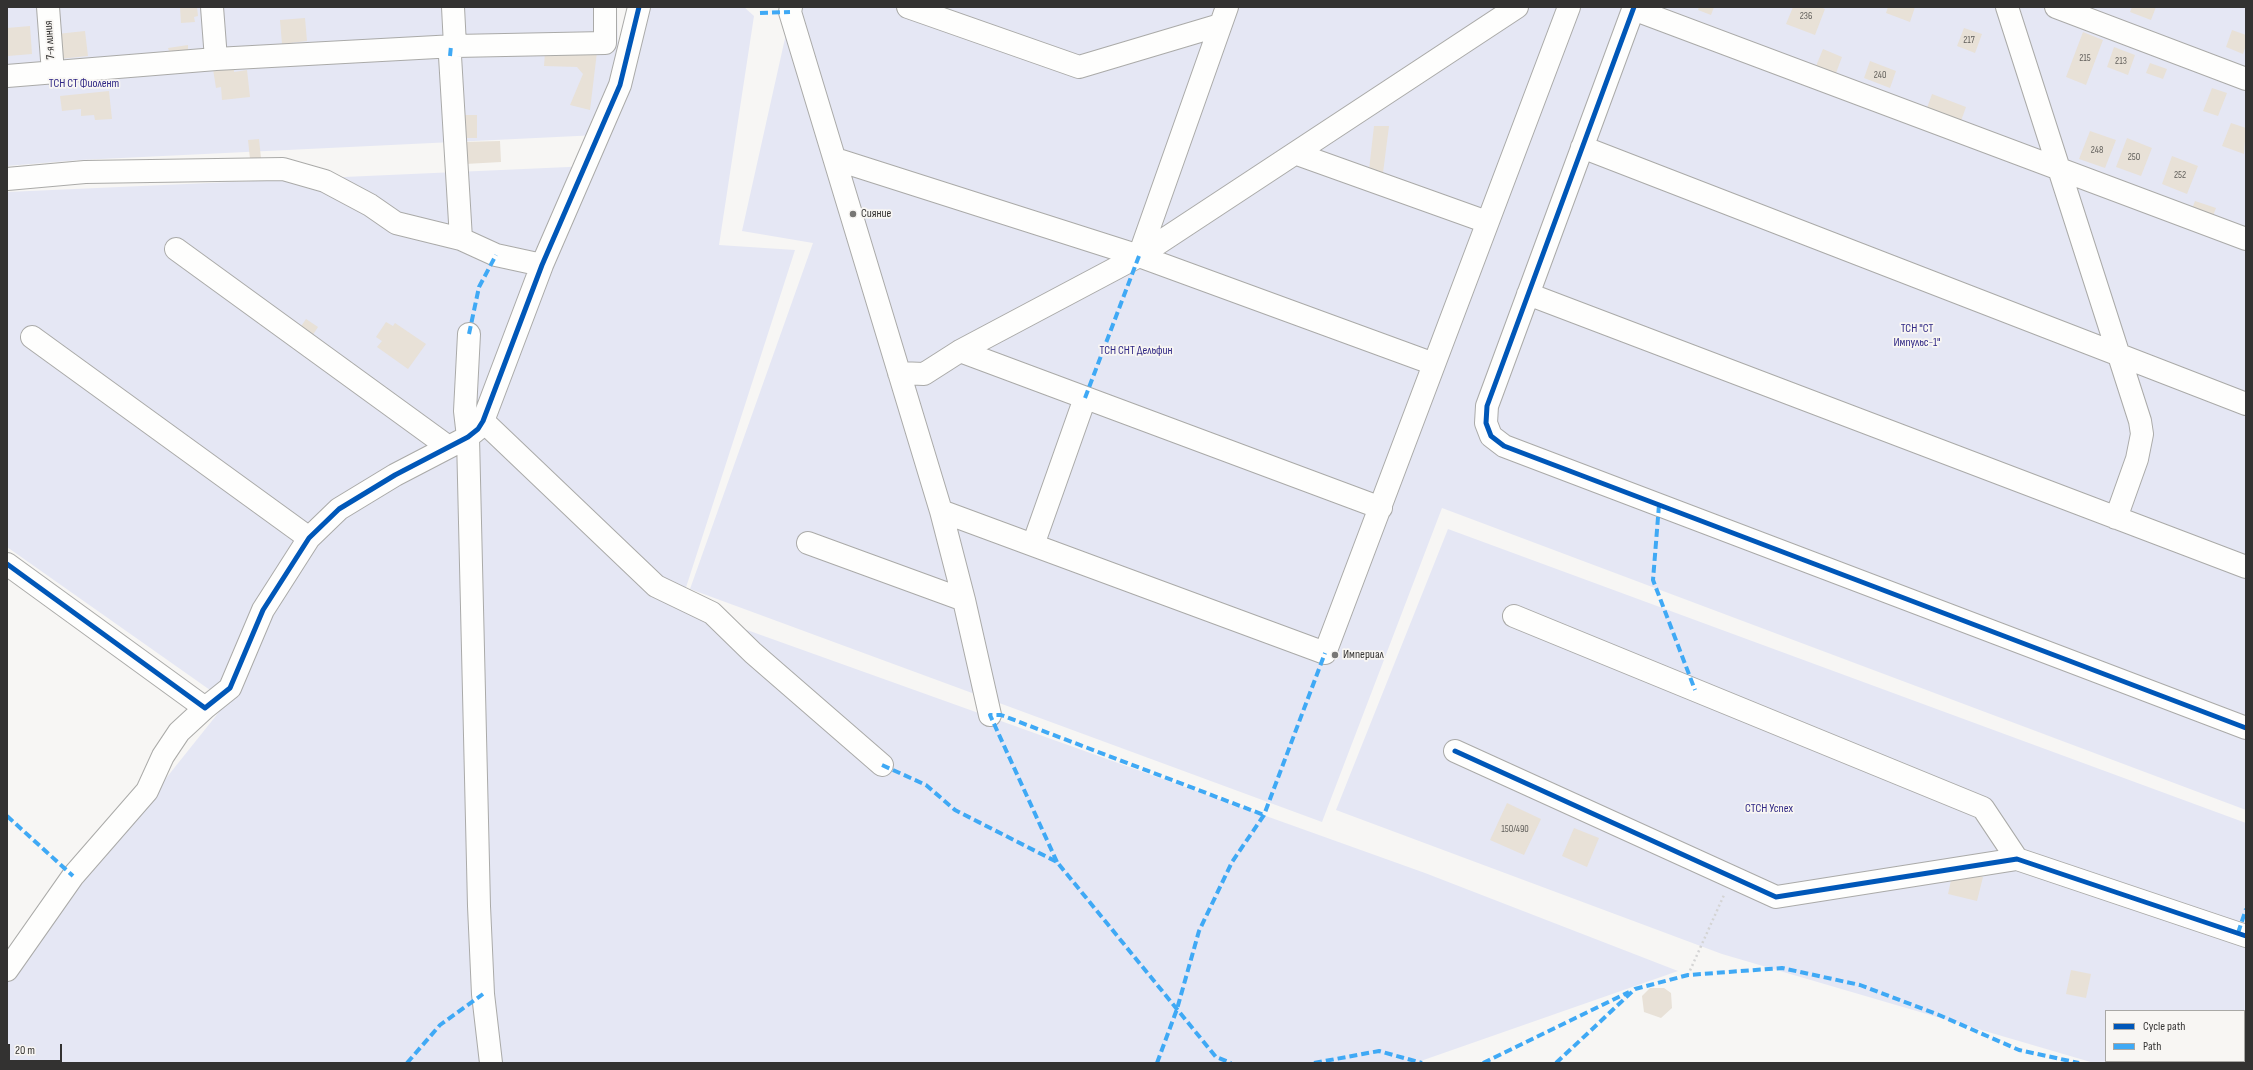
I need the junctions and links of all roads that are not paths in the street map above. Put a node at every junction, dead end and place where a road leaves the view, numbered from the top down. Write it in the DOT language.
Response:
graph roads {
  1 [pos="48,7"];
  2 [pos="212,7"];
  3 [pos="453,7"];
  4 [pos="605,7"];
  5 [pos="639,7"];
  6 [pos="791,7"];
  7 [pos="908,7"];
  8 [pos="1517,7"];
  9 [pos="1569,7"];
  10 [pos="2007,7"];
  11 [pos="2056,7"];
  12 [pos="1634,8"];
  13 [pos="1223,16"];
  14 [pos="453,51"];
  15 [pos="216,60"];
  16 [pos="53,73"];
  17 [pos="7,76"];
  18 [pos="2246,79"];
  19 [pos="1582,147"];
  20 [pos="1297,154"];
  21 [pos="835,159"];
  22 [pos="2060,169"];
  23 [pos="7,179"];
  24 [pos="1487,222"];
  25 [pos="460,239"];
  26 [pos="2246,239"];
  27 [pos="176,249"];
  28 [pos="1139,256"];
  29 [pos="542,264"];
  30 [pos="1528,294"];
  31 [pos="469,334"];
  32 [pos="32,337"];
  33 [pos="960,351"];
  34 [pos="2118,355"];
  35 [pos="1434,364"];
  36 [pos="899,373"];
  37 [pos="1085,398"];
  38 [pos="2246,404"];
  39 [pos="476,429"];
  40 [pos="447,446"];
  41 [pos="1381,508"];
  42 [pos="941,511"];
  43 [pos="2116,518"];
  44 [pos="309,538"];
  45 [pos="808,544"];
  46 [pos="1033,545"];
  47 [pos="7,564"];
  48 [pos="2246,568"];
  49 [pos="964,600"];
  50 [pos="1514,616"];
  51 [pos="205,708"];
  52 [pos="990,715"];
  53 [pos="2246,728"];
  54 [pos="1455,750"];
  55 [pos="882,765"];
  56 [pos="2017,858"];
  57 [pos="2246,936"];
  58 [pos="7,970"];
  59 [pos="490,1063"];
  1 -- 16 [label="street, 7-я линия"];
  2 -- 15 [label="street"];
  3 -- 14 [label="street"];
  4 -- 14 [label="street"];
  5 -- 29 [label="street"];
  6 -- 21 [label="street"];
  7 -- 13 [label="street"];
  8 -- 20 [label="street"];
  9 -- 24 [label="street"];
  10 -- 22 [label="street"];
  11 -- 18 [label="street"];
  12 -- 19 [label="street"];
  12 -- 22 [label="street"];
  13 -- 28 [label="street"];
  14 -- 15 [label="street"];
  14 -- 25 [label="street"];
  15 -- 16 [label="street"];
  16 -- 17 [label="street"];
  19 -- 30 [label="street"];
  19 -- 34 [label="street"];
  20 -- 24 [label="street"];
  20 -- 28 [label="street"];
  21 -- 28 [label="street"];
  21 -- 36 [label="street"];
  22 -- 26 [label="street"];
  22 -- 34 [label="street"];
  23 -- 25 [label="street"];
  24 -- 35 [label="street"];
  25 -- 29 [label="street"];
  27 -- 40 [label="street"];
  28 -- 33 [label="street"];
  28 -- 35 [label="street"];
  29 -- 39 [label="street"];
  30 -- 43 [label="street"];
  30 -- 53 [label="street"];
  31 -- 39 [label="street"];
  32 -- 44 [label="street"];
  33 -- 36 [label="street"];
  33 -- 37 [label="street"];
  34 -- 38 [label="street"];
  34 -- 43 [label="street"];
  35 -- 41 [label="street"];
  36 -- 42 [label="street"];
  37 -- 41 [label="street"];
  37 -- 46 [label="street"];
  39 -- 40 [label="street"];
  39 -- 55 [label="street"];
  39 -- 59 [label="street"];
  40 -- 44 [label="street"];
  41 -- 46 [label="street"];
  42 -- 46 [label="street"];
  42 -- 49 [label="street"];
  43 -- 48 [label="street"];
  44 -- 51 [label="street"];
  45 -- 49 [label="street"];
  47 -- 51 [label="street"];
  49 -- 52 [label="street"];
  50 -- 56 [label="street"];
  51 -- 58 [label="street"];
  54 -- 56 [label="street"];
  56 -- 57 [label="street"];
}
